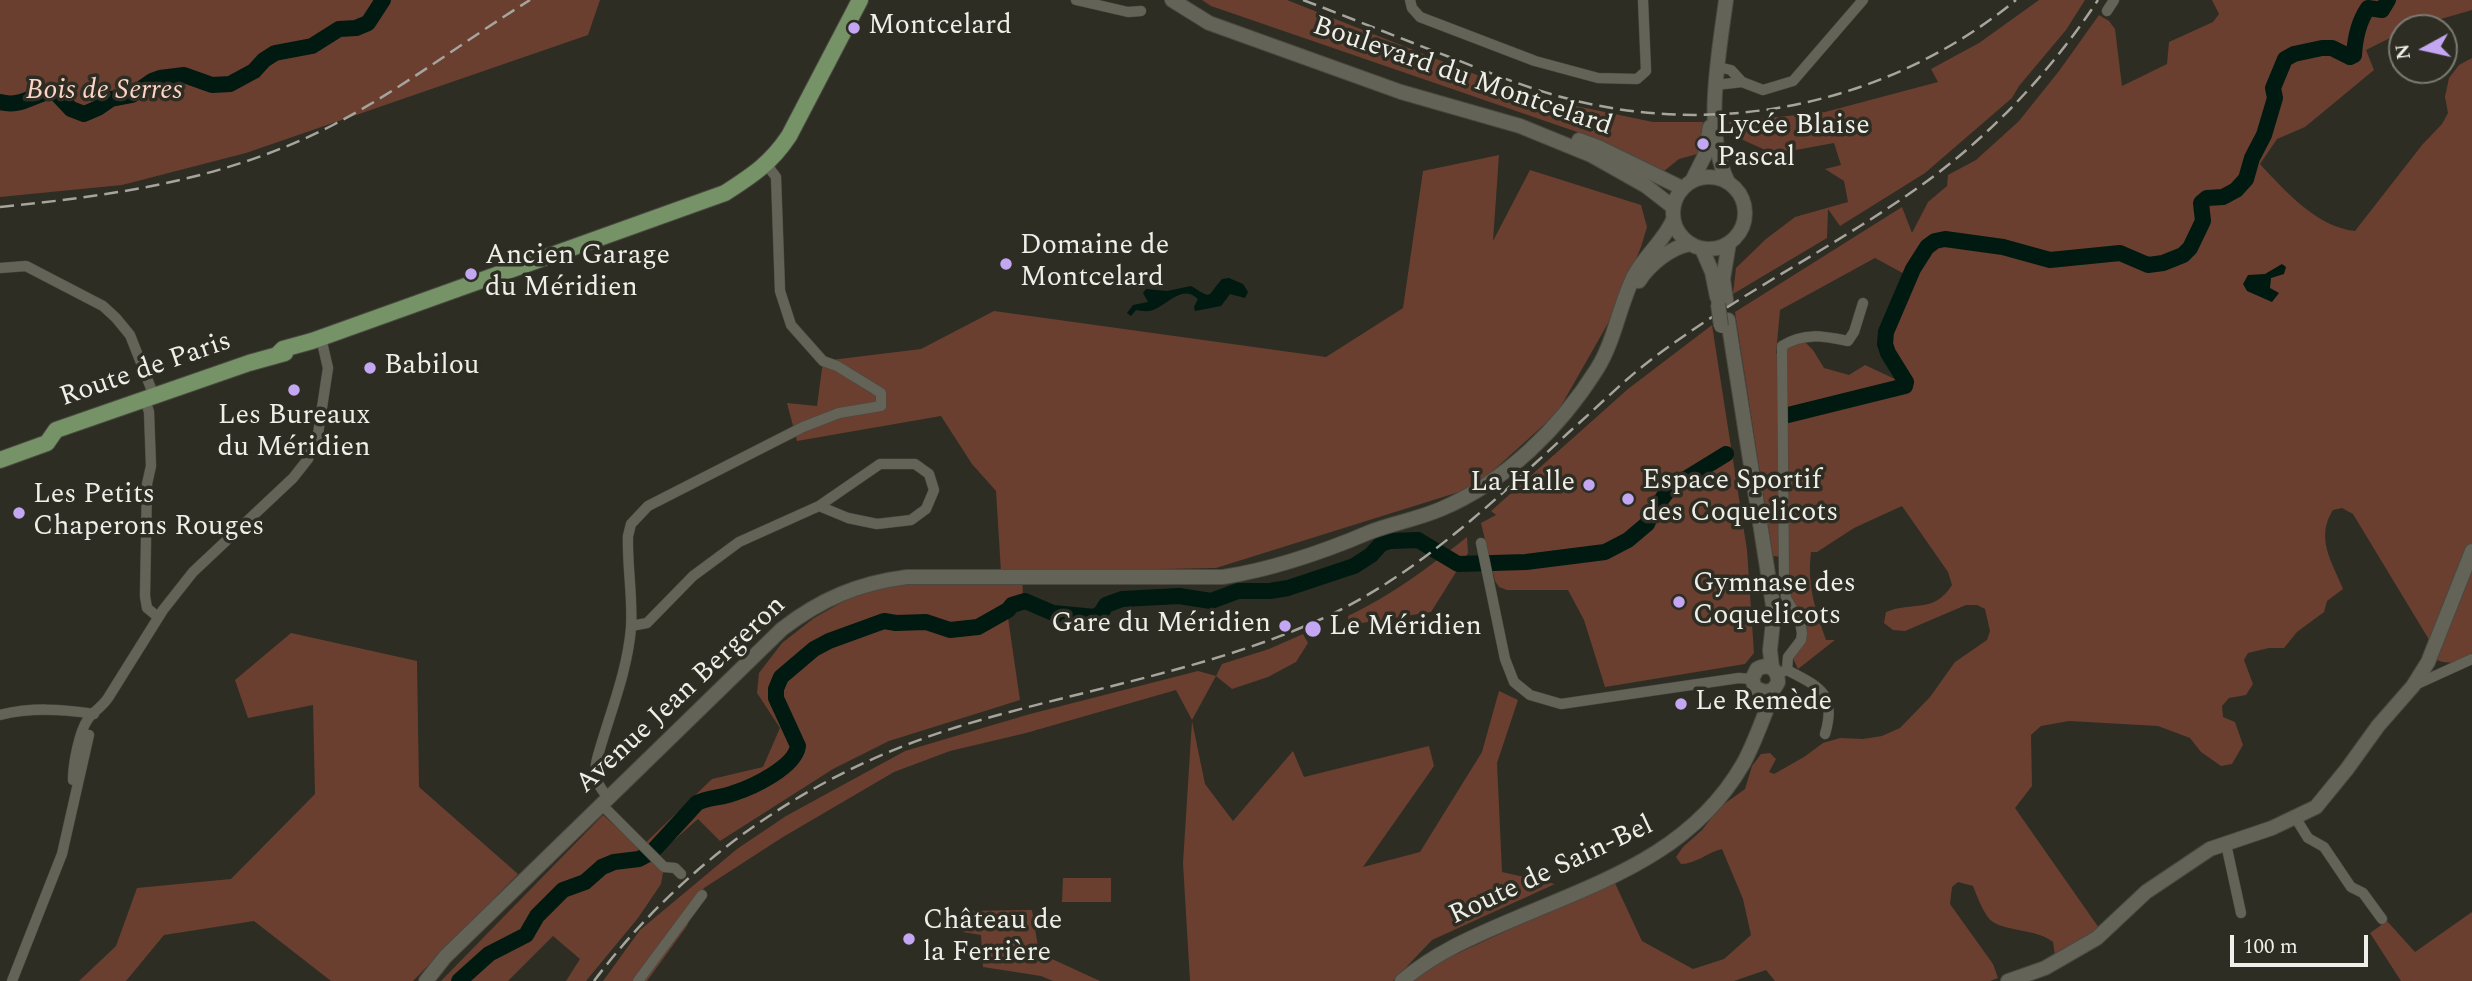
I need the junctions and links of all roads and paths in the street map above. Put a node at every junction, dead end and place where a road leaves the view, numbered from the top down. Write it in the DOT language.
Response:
graph roads {
  1 [pos="1076,0"];
  2 [pos="1172,0"];
  3 [pos="1188,0"];
  4 [pos="1410,0"];
  5 [pos="1643,0"];
  6 [pos="1726,0"];
  7 [pos="1863,0"];
  8 [pos="2114,0"];
  9 [pos="856,2"];
  10 [pos="1141,11"];
  11 [pos="2107,11"];
  12 [pos="1718,68"];
  13 [pos="1742,82"];
  14 [pos="1716,91"];
  15 [pos="767,165"];
  16 [pos="1728,182"];
  17 [pos="1687,184"];
  18 [pos="1673,213"];
  19 [pos="1729,243"];
  20 [pos="1696,246"];
  21 [pos="0,268"];
  22 [pos="1722,302"];
  23 [pos="1863,303"];
  24 [pos="1623,310"];
  25 [pos="317,340"];
  26 [pos="150,398"];
  27 [pos="0,460"];
  28 [pos="819,506"];
  29 [pos="1480,543"];
  30 [pos="2472,551"];
  31 [pos="158,617"];
  32 [pos="631,626"];
  33 [pos="2472,659"];
  34 [pos="1769,677"];
  35 [pos="2413,686"];
  36 [pos="94,714"];
  37 [pos="0,715"];
  38 [pos="1825,734"];
  39 [pos="605,801"];
  40 [pos="2295,817"];
  41 [pos="2226,844"];
  42 [pos="681,874"];
  43 [pos="702,895"];
  44 [pos="2241,913"];
  45 [pos="2382,919"];
  46 [pos="2017,980"];
  47 [pos="12,981"];
  48 [pos="426,981"];
  49 [pos="638,981"];
  50 [pos="1392,981"];
  51 [pos="1402,981"];
  1 -- 10 [label="street"];
  2 -- 18 [label="main road, Boulevard du Montcelard"];
  3 -- 17 [label="main road, Boulevard du Montcelard"];
  4 -- 5 [label="street"];
  6 -- 12 [label="main road"];
  7 -- 13 [label="street"];
  8 -- 11 [label="street"];
  9 -- 15 [label="main road, Route de Paris"];
  12 -- 13 [label="street"];
  12 -- 14 [label="main road"];
  13 -- 14 [label="street"];
  14 -- 16 [label="main road"];
  14 -- 17 [label="main road"];
  15 -- 25 [label="main road, Route de Paris"];
  15 -- 32 [label="street"];
  16 -- 17 [label="main road"];
  16 -- 19 [label="main road"];
  17 -- 18 [label="main road"];
  18 -- 20 [label="main road"];
  18 -- 24 [label="main road, Avenue Jean Bergeron"];
  19 -- 20 [label="main road"];
  19 -- 22 [label="main road, Route de Sain-Bel"];
  20 -- 22 [label="main road, Route de Sain-Bel"];
  20 -- 24 [label="main road, Avenue Jean Bergeron"];
  21 -- 26 [label="street"];
  22 -- 34 [label="main road, Route de Sain-Bel, bridge"];
  23 -- 34 [label="street"];
  24 -- 39 [label="main road, Avenue Jean Bergeron"];
  25 -- 26 [label="main road, Route de Paris"];
  25 -- 31 [label="street"];
  26 -- 27 [label="main road, Route de Paris"];
  26 -- 31 [label="street"];
  28 -- 28 [label="street"];
  28 -- 32 [label="street"];
  29 -- 34 [label="street"];
  30 -- 35 [label="main road"];
  31 -- 36 [label="street"];
  32 -- 39 [label="street"];
  33 -- 35 [label="street"];
  34 -- 38 [label="street"];
  34 -- 50 [label="main road, Route de Sain-Bel"];
  34 -- 51 [label="main road, Route de Sain-Bel"];
  35 -- 40 [label="main road"];
  36 -- 37 [label="street"];
  36 -- 47 [label="street"];
  39 -- 42 [label="street"];
  39 -- 48 [label="main road, Avenue Jean Bergeron"];
  40 -- 41 [label="main road"];
  40 -- 45 [label="street"];
  41 -- 44 [label="street"];
  41 -- 46 [label="main road"];
  43 -- 49 [label="street"];
}
